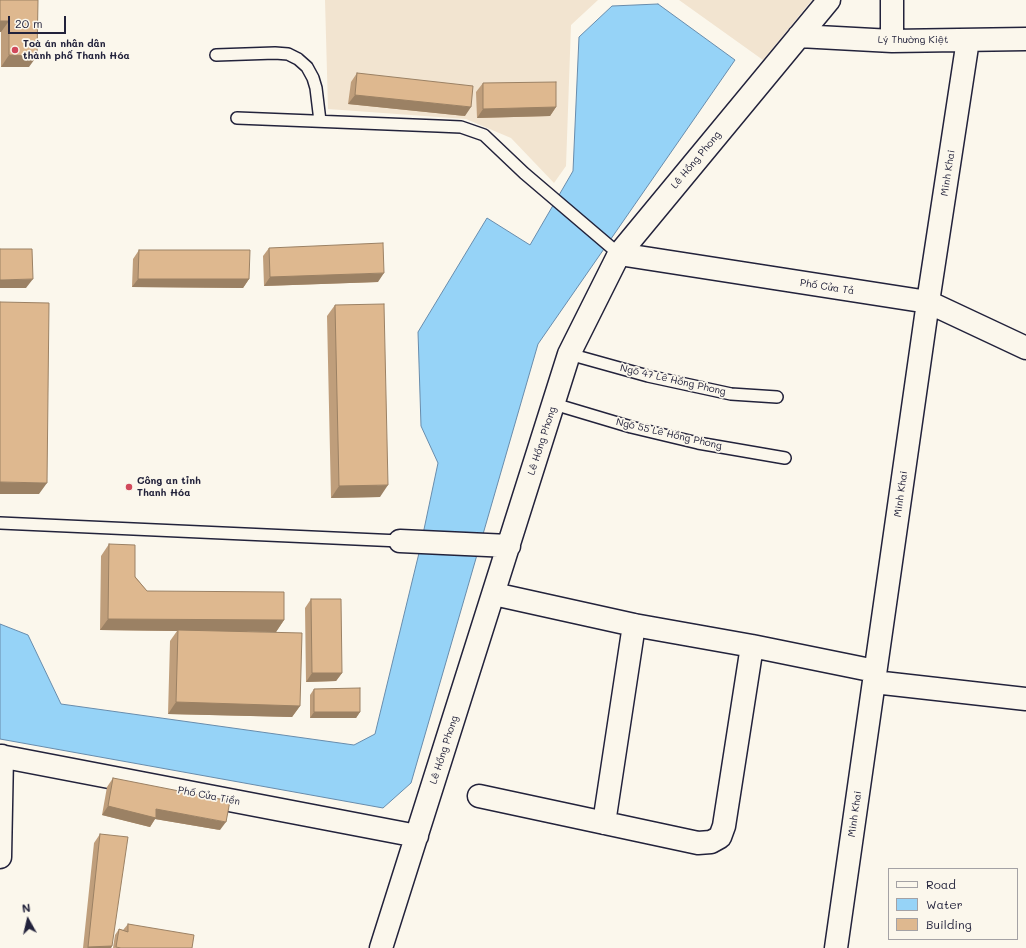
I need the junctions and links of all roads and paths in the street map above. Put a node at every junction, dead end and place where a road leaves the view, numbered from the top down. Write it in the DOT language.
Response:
graph roads {
  1 [pos="829,0"];
  2 [pos="892,0"];
  3 [pos="799,36"];
  4 [pos="1026,39"];
  5 [pos="968,40"];
  6 [pos="892,41"];
  7 [pos="216,55"];
  8 [pos="237,118"];
  9 [pos="320,121"];
  10 [pos="614,251"];
  11 [pos="928,302"];
  12 [pos="1026,348"];
  13 [pos="569,354"];
  14 [pos="778,397"];
  15 [pos="554,404"];
  16 [pos="786,458"];
  17 [pos="0,523"];
  18 [pos="400,541"];
  19 [pos="509,546"];
  20 [pos="494,594"];
  21 [pos="634,625"];
  22 [pos="752,646"];
  23 [pos="874,676"];
  24 [pos="1026,699"];
  25 [pos="1,756"];
  26 [pos="479,796"];
  27 [pos="604,823"];
  28 [pos="417,836"];
  29 [pos="0,857"];
  30 [pos="381,948"];
  31 [pos="836,948"];
  1 -- 3 [label="street, Lê Hồng Phong"];
  2 -- 6 [label="street"];
  3 -- 6 [label="street, Lý Thường Kiệt"];
  3 -- 10 [label="street, Lê Hồng Phong"];
  4 -- 5 [label="street, Lý Thường Kiệt"];
  5 -- 6 [label="street, Lý Thường Kiệt"];
  5 -- 11 [label="street, Minh Khai"];
  7 -- 9 [label="lane"];
  8 -- 9 [label="lane"];
  9 -- 10 [label="lane"];
  10 -- 11 [label="street, Phố Cửa Tả"];
  10 -- 13 [label="street, Lê Hồng Phong"];
  11 -- 12 [label="street, Phố Cửa Tả"];
  11 -- 23 [label="street, Minh Khai"];
  13 -- 14 [label="lane, Ngõ 47 Lê Hồng Phong"];
  13 -- 15 [label="street, Lê Hồng Phong"];
  15 -- 16 [label="lane, Ngõ 55 Lê Hồng Phong"];
  15 -- 19 [label="street, Lê Hồng Phong"];
  17 -- 18 [label="lane"];
  18 -- 19 [label="street"];
  19 -- 20 [label="street, Lê Hồng Phong"];
  20 -- 21 [label="street"];
  20 -- 28 [label="street, Lê Hồng Phong"];
  21 -- 22 [label="street"];
  21 -- 27 [label="street"];
  22 -- 23 [label="street"];
  22 -- 27 [label="street"];
  23 -- 24 [label="street"];
  23 -- 31 [label="street, Minh Khai"];
  25 -- 28 [label="street, Phố Cửa Tiền"];
  25 -- 29 [label="street"];
  26 -- 27 [label="street"];
  28 -- 30 [label="street, Lê Hồng Phong"];
}
